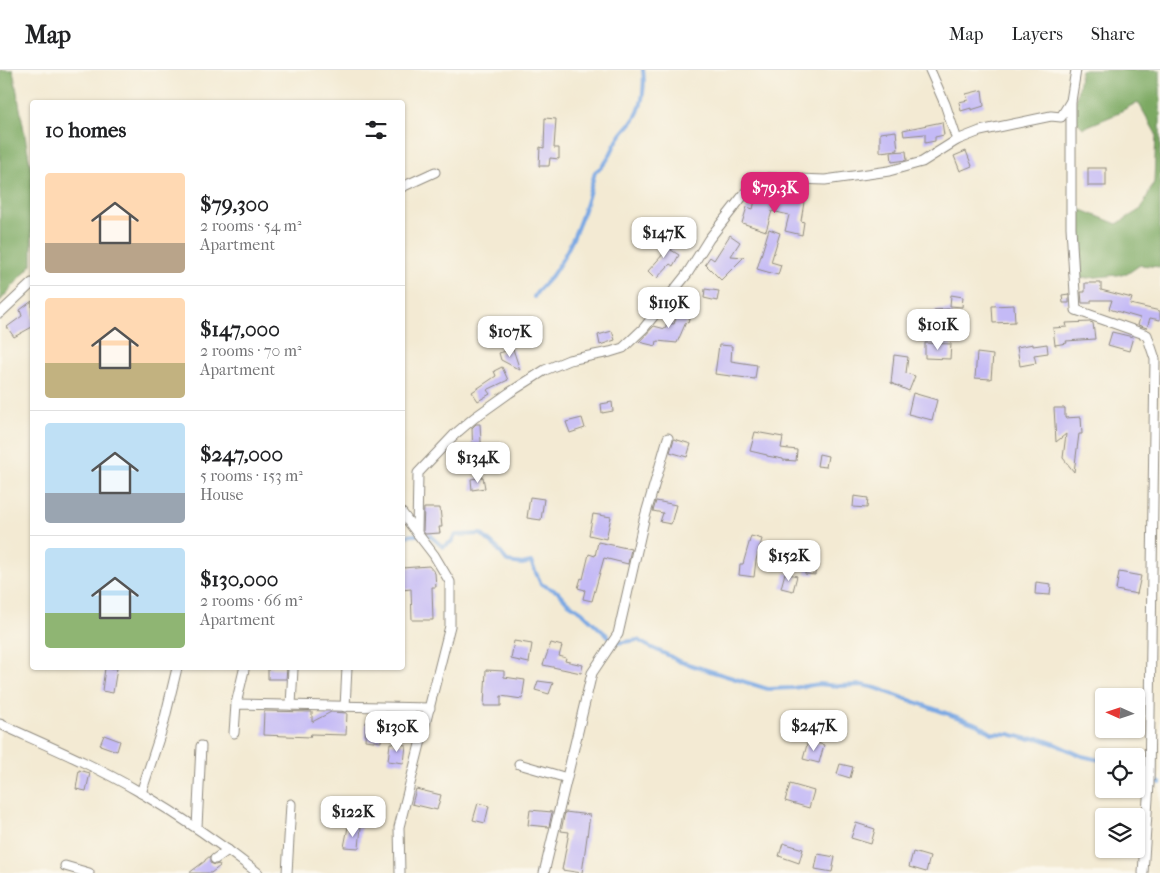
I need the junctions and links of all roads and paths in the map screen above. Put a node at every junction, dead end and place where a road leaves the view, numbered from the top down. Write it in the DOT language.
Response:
graph roads {
  1 [pos="930,70"];
  2 [pos="1076,70"];
  3 [pos="1071,101"];
  4 [pos="957,140"];
  5 [pos="435,172"];
  6 [pos="405,186"];
  7 [pos="30,285"];
  8 [pos="0,313"];
  9 [pos="668,438"];
  10 [pos="405,517"];
  11 [pos="417,533"];
  12 [pos="177,670"];
  13 [pos="244,670"];
  14 [pos="293,670"];
  15 [pos="347,670"];
  16 [pos="236,704"];
  17 [pos="290,705"];
  18 [pos="344,706"];
  19 [pos="430,708"];
  20 [pos="0,724"];
  21 [pos="234,733"];
  22 [pos="201,746"];
  23 [pos="518,764"];
  24 [pos="567,778"];
  25 [pos="141,793"];
  26 [pos="291,804"];
  27 [pos="197,827"];
  28 [pos="228,850"];
  29 [pos="215,860"];
  30 [pos="65,866"];
  31 [pos="89,873"];
  32 [pos="258,873"];
  33 [pos="287,873"];
  34 [pos="400,873"];
  35 [pos="544,873"];
  36 [pos="1143,873"];
  1 -- 4 [label="street"];
  2 -- 3 [label="street"];
  3 -- 4 [label="street"];
  3 -- 36 [label="street"];
  4 -- 11 [label="street"];
  5 -- 6 [label="street"];
  7 -- 8 [label="street"];
  9 -- 24 [label="street"];
  10 -- 11 [label="street"];
  11 -- 19 [label="street"];
  12 -- 25 [label="street"];
  13 -- 16 [label="street"];
  14 -- 17 [label="street"];
  15 -- 18 [label="street"];
  16 -- 17 [label="street"];
  16 -- 21 [label="street"];
  17 -- 18 [label="street"];
  18 -- 19 [label="street"];
  19 -- 34 [label="street"];
  20 -- 25 [label="street"];
  22 -- 27 [label="street"];
  23 -- 24 [label="street"];
  24 -- 35 [label="street"];
  25 -- 27 [label="street"];
  26 -- 33 [label="street"];
  27 -- 28 [label="street"];
  28 -- 29 [label="street"];
  28 -- 32 [label="street"];
  30 -- 31 [label="street"];
}
